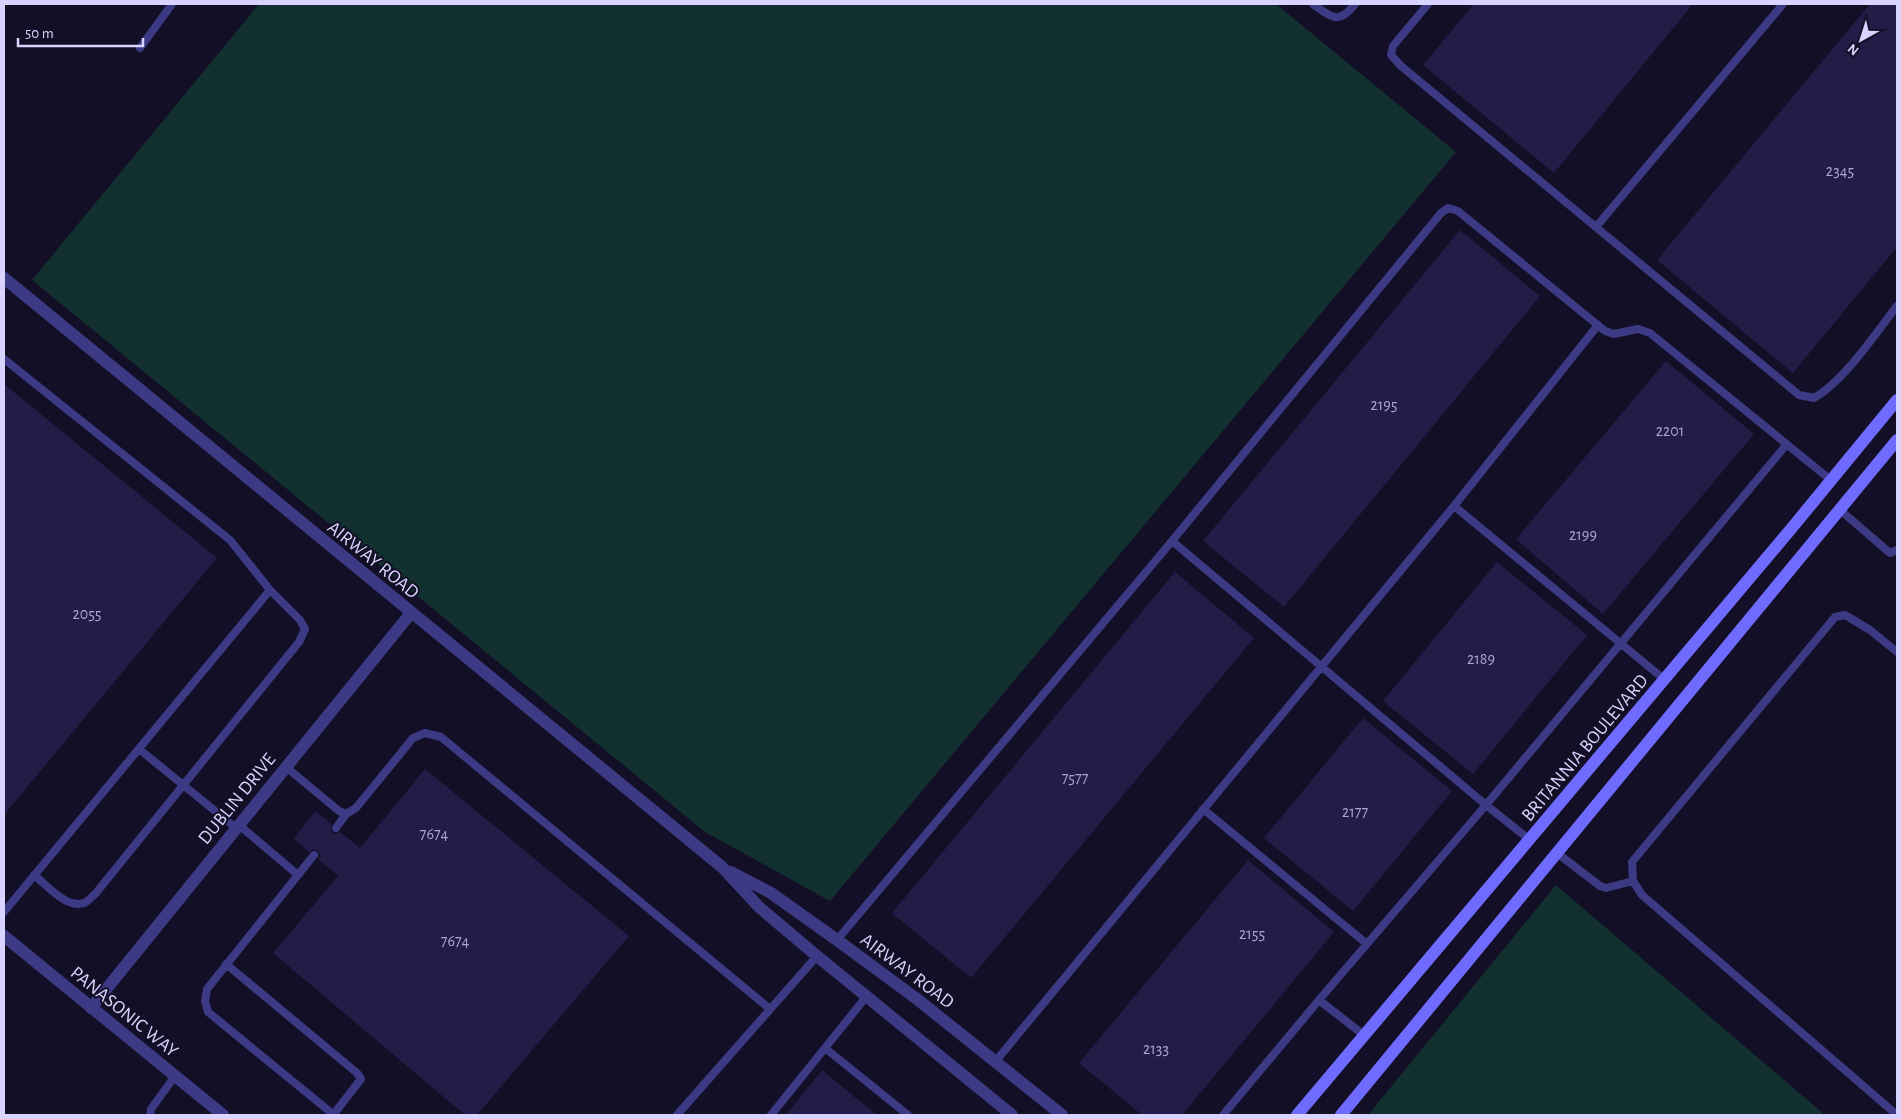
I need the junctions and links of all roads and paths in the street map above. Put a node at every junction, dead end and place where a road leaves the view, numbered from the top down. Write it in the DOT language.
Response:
graph roads {
  1 [pos="172,4"];
  2 [pos="1314,4"];
  3 [pos="1355,4"];
  4 [pos="1428,4"];
  5 [pos="1783,4"];
  6 [pos="140,48"];
  7 [pos="1596,227"];
  8 [pos="4,278"];
  9 [pos="1897,306"];
  10 [pos="1598,324"];
  11 [pos="4,359"];
  12 [pos="1897,400"];
  13 [pos="1897,440"];
  14 [pos="1786,444"];
  15 [pos="1832,481"];
  16 [pos="1454,506"];
  17 [pos="1840,510"];
  18 [pos="1172,541"];
  19 [pos="1897,550"];
  20 [pos="270,590"];
  21 [pos="411,613"];
  22 [pos="1620,643"];
  23 [pos="1897,652"];
  24 [pos="1321,666"];
  25 [pos="1664,680"];
  26 [pos="139,749"];
  27 [pos="286,767"];
  28 [pos="183,785"];
  29 [pos="1486,805"];
  30 [pos="1203,810"];
  31 [pos="346,814"];
  32 [pos="237,827"];
  33 [pos="336,828"];
  34 [pos="1530,840"];
  35 [pos="1557,853"];
  36 [pos="314,856"];
  37 [pos="722,867"];
  38 [pos="34,875"];
  39 [pos="298,875"];
  40 [pos="1633,881"];
  41 [pos="4,912"];
  42 [pos="4,936"];
  43 [pos="838,940"];
  44 [pos="1367,944"];
  45 [pos="817,956"];
  46 [pos="226,964"];
  47 [pos="866,997"];
  48 [pos="1319,1000"];
  49 [pos="91,1008"];
  50 [pos="770,1009"];
  51 [pos="1365,1036"];
  52 [pos="826,1048"];
  53 [pos="995,1062"];
  54 [pos="175,1076"];
  55 [pos="1897,1114"];
  56 [pos="150,1115"];
  57 [pos="223,1115"];
  58 [pos="334,1115"];
  59 [pos="677,1115"];
  60 [pos="771,1115"];
  61 [pos="908,1115"];
  62 [pos="1012,1115"];
  63 [pos="1062,1115"];
  64 [pos="1223,1115"];
  65 [pos="1298,1115"];
  66 [pos="1341,1115"];
  1 -- 6 [label="lane"];
  2 -- 3 [label="lane"];
  4 -- 7 [label="lane"];
  5 -- 7 [label="lane"];
  7 -- 9 [label="lane"];
  8 -- 21 [label="street, AIRWAY ROAD"];
  10 -- 14 [label="lane"];
  10 -- 16 [label="lane"];
  10 -- 18 [label="lane"];
  11 -- 20 [label="lane"];
  12 -- 15 [label="main road, BRITANNIA BOULEVARD"];
  13 -- 17 [label="main road"];
  14 -- 15 [label="lane"];
  14 -- 22 [label="lane"];
  15 -- 25 [label="main road, BRITANNIA BOULEVARD"];
  16 -- 22 [label="lane"];
  16 -- 24 [label="lane"];
  17 -- 19 [label="lane"];
  17 -- 35 [label="main road"];
  18 -- 24 [label="lane"];
  18 -- 43 [label="lane"];
  20 -- 26 [label="lane"];
  20 -- 28 [label="lane"];
  21 -- 27 [label="street, DUBLIN DRIVE"];
  21 -- 37 [label="street, AIRWAY ROAD"];
  22 -- 25 [label="lane"];
  22 -- 29 [label="lane"];
  23 -- 40 [label="lane"];
  24 -- 29 [label="lane"];
  24 -- 30 [label="lane"];
  25 -- 34 [label="main road, BRITANNIA BOULEVARD"];
  26 -- 28 [label="lane"];
  26 -- 38 [label="lane"];
  27 -- 31 [label="lane"];
  27 -- 32 [label="street, DUBLIN DRIVE"];
  28 -- 32 [label="lane"];
  28 -- 38 [label="lane"];
  29 -- 34 [label="lane"];
  29 -- 44 [label="lane"];
  30 -- 44 [label="lane"];
  30 -- 53 [label="lane"];
  31 -- 33 [label="lane"];
  31 -- 50 [label="lane"];
  32 -- 39 [label="lane"];
  32 -- 49 [label="street, DUBLIN DRIVE"];
  34 -- 51 [label="main road, BRITANNIA BOULEVARD"];
  35 -- 40 [label="lane"];
  35 -- 66 [label="main road"];
  36 -- 39 [label="lane"];
  37 -- 43 [label="street, AIRWAY ROAD"];
  37 -- 45 [label="street, AIRWAY ROAD"];
  38 -- 41 [label="lane"];
  39 -- 46 [label="lane"];
  40 -- 55 [label="lane"];
  42 -- 49 [label="street, PANASONIC WAY"];
  43 -- 53 [label="street, AIRWAY ROAD"];
  44 -- 48 [label="lane"];
  45 -- 47 [label="street, AIRWAY ROAD"];
  45 -- 50 [label="lane"];
  46 -- 58 [label="lane"];
  46 -- 58 [label="lane"];
  47 -- 52 [label="lane"];
  47 -- 62 [label="street, AIRWAY ROAD"];
  48 -- 51 [label="lane"];
  48 -- 64 [label="lane"];
  49 -- 54 [label="street, PANASONIC WAY"];
  50 -- 59 [label="lane"];
  51 -- 65 [label="main road, BRITANNIA BOULEVARD"];
  52 -- 60 [label="lane"];
  52 -- 61 [label="lane"];
  53 -- 63 [label="street, AIRWAY ROAD"];
  54 -- 56 [label="lane"];
  54 -- 57 [label="street, PANASONIC WAY"];
}
